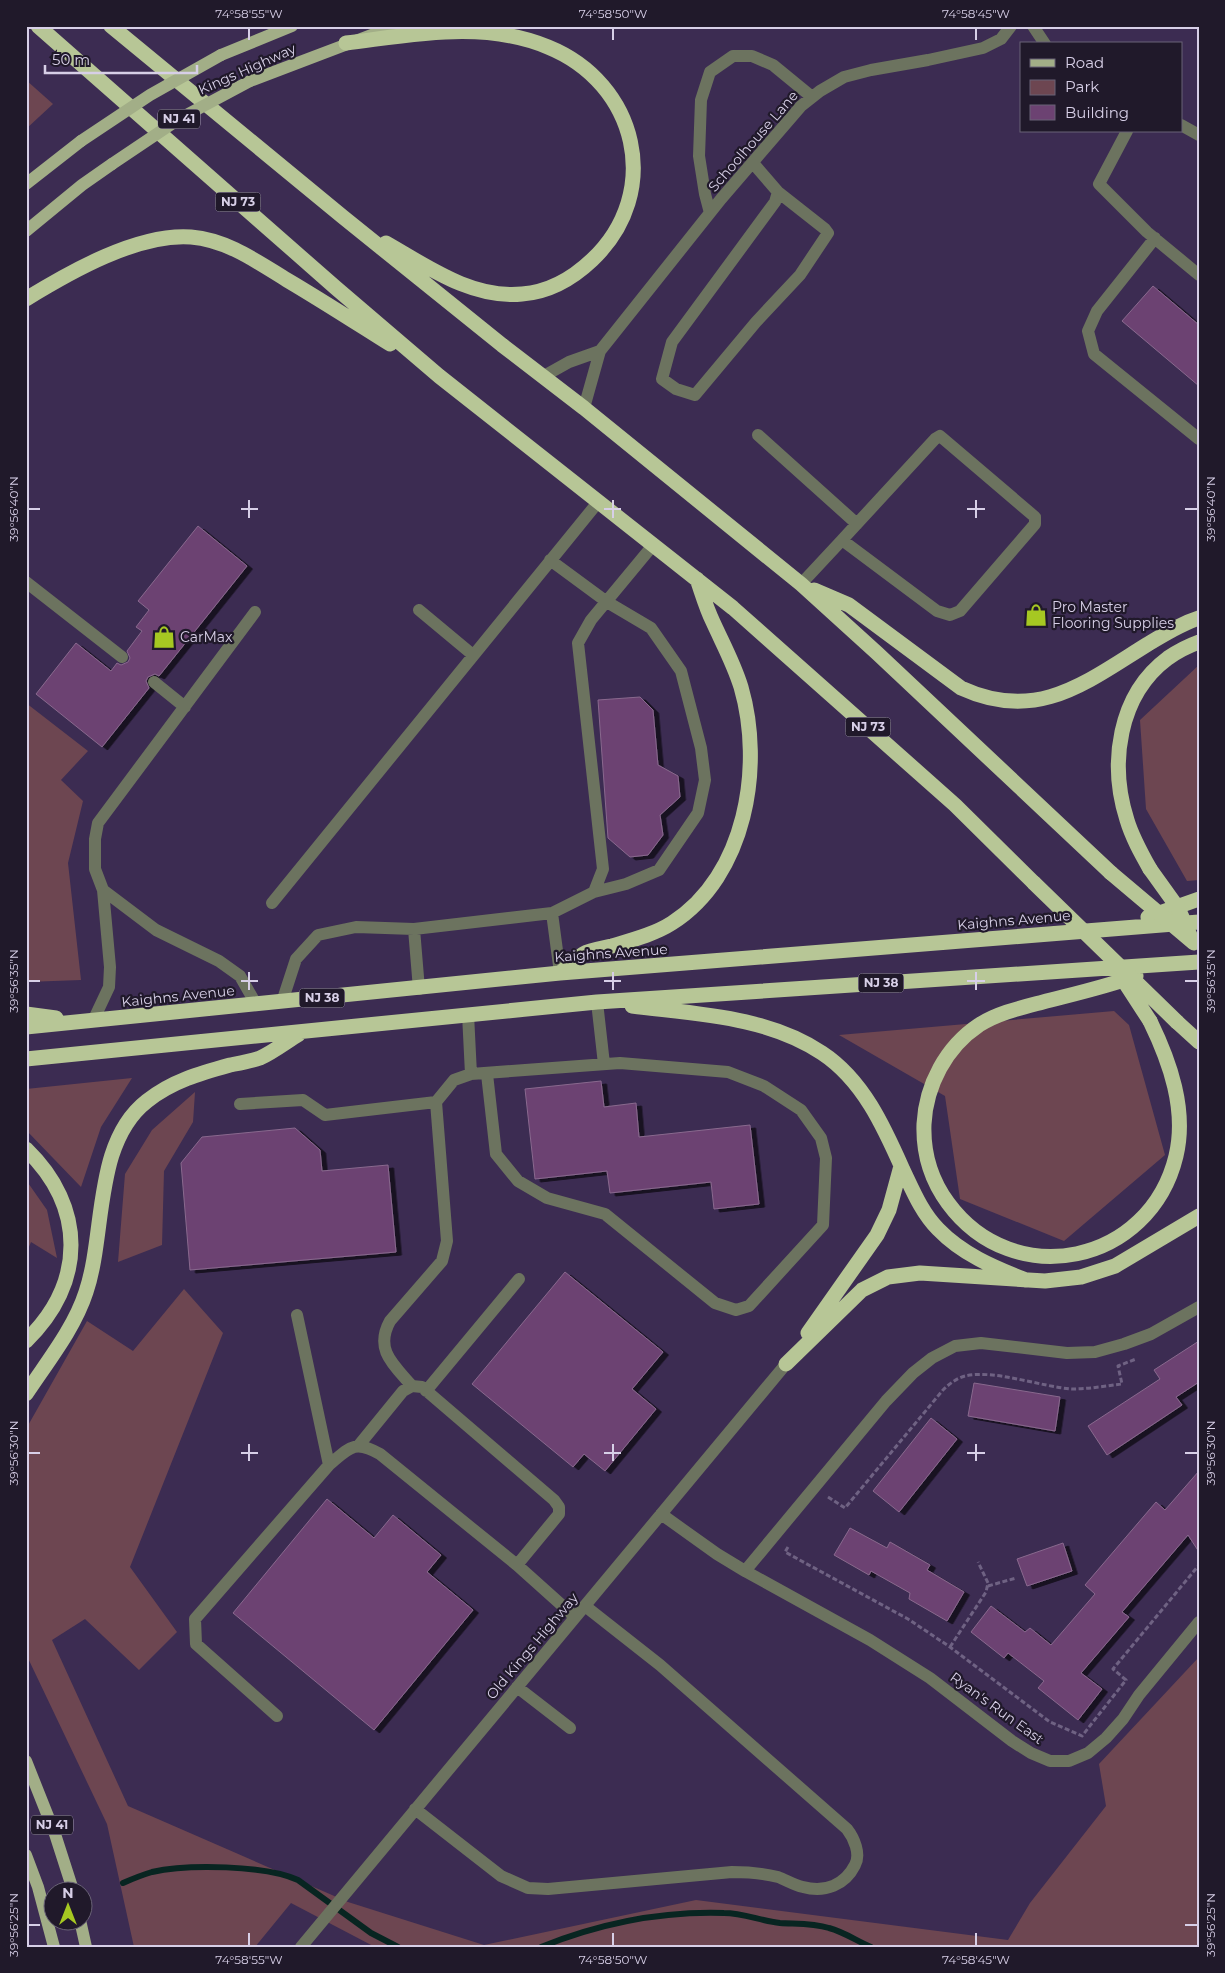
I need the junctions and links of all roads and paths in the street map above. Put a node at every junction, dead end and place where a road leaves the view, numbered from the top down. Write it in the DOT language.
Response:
graph roads {
  1 [pos="38,26"];
  2 [pos="111,26"];
  3 [pos="292,26"];
  4 [pos="395,26"];
  5 [pos="1011,26"];
  6 [pos="1032,26"];
  7 [pos="1044,42"];
  8 [pos="346,43"];
  9 [pos="812,97"];
  10 [pos="1182,126"];
  11 [pos="1126,132"];
  12 [pos="1199,135"];
  13 [pos="753,163"];
  14 [pos="26,184"];
  15 [pos="778,192"];
  16 [pos="710,213"];
  17 [pos="343,217"];
  18 [pos="26,231"];
  19 [pos="1155,238"];
  20 [pos="1199,275"];
  21 [pos="26,299"];
  22 [pos="600,351"];
  23 [pos="439,376"];
  24 [pos="544,376"];
  25 [pos="584,408"];
  26 [pos="758,435"];
  27 [pos="1199,439"];
  28 [pos="599,501"];
  29 [pos="857,524"];
  30 [pos="842,540"];
  31 [pos="654,544"];
  32 [pos="550,560"];
  33 [pos="696,578"];
  34 [pos="26,582"];
  35 [pos="801,584"];
  36 [pos="607,602"];
  37 [pos="419,610"];
  38 [pos="255,612"];
  39 [pos="1199,618"];
  40 [pos="1199,642"];
  41 [pos="473,655"];
  42 [pos="122,657"];
  43 [pos="154,682"];
  44 [pos="185,707"];
  45 [pos="103,890"];
  46 [pos="594,892"];
  47 [pos="1199,899"];
  48 [pos="272,903"];
  49 [pos="552,913"];
  50 [pos="1199,922"];
  51 [pos="1122,927"];
  52 [pos="414,929"];
  53 [pos="1196,946"];
  54 [pos="1109,957"];
  55 [pos="1199,962"];
  56 [pos="1165,965"];
  57 [pos="560,973"];
  58 [pos="419,988"];
  59 [pos="282,1002"];
  60 [pos="597,1002"];
  61 [pos="256,1004"];
  62 [pos="26,1014"];
  63 [pos="468,1014"];
  64 [pos="89,1021"];
  65 [pos="26,1027"];
  66 [pos="301,1032"];
  67 [pos="1199,1042"];
  68 [pos="26,1059"];
  69 [pos="604,1064"];
  70 [pos="471,1074"];
  71 [pos="486,1074"];
  72 [pos="436,1102"];
  73 [pos="240,1104"];
  74 [pos="26,1149"];
  75 [pos="901,1166"];
  76 [pos="1199,1216"];
  77 [pos="519,1279"];
  78 [pos="1026,1280"];
  79 [pos="1199,1307"];
  80 [pos="297,1315"];
  81 [pos="26,1341"];
  82 [pos="1140,1358"];
  83 [pos="786,1364"];
  84 [pos="412,1386"];
  85 [pos="426,1391"];
  86 [pos="26,1394"];
  87 [pos="359,1445"];
  88 [pos="329,1465"];
  89 [pos="824,1503"];
  90 [pos="661,1514"];
  91 [pos="793,1541"];
  92 [pos="978,1562"];
  93 [pos="1199,1564"];
  94 [pos="517,1565"];
  95 [pos="745,1571"];
  96 [pos="1016,1578"];
  97 [pos="988,1586"];
  98 [pos="585,1606"];
  99 [pos="575,1617"];
  100 [pos="1199,1622"];
  101 [pos="950,1647"];
  102 [pos="517,1687"];
  103 [pos="276,1716"];
  104 [pos="570,1728"];
  105 [pos="26,1761"];
  106 [pos="415,1809"];
  107 [pos="26,1855"];
  108 [pos="69,1880"];
  109 [pos="82,1930"];
  110 [pos="54,1947"];
  111 [pos="86,1947"];
  112 [pos="301,1947"];
  1 -- 23 [label="highway, NJ 73"];
  2 -- 17 [label="highway"];
  3 -- 14 [label="main road, Kings Highway / NJ 41, bridge"];
  4 -- 8 [label="main road, Kings Highway / NJ 41"];
  5 -- 9 [label="street, Schoolhouse Lane"];
  6 -- 7 [label="street"];
  8 -- 17 [label="highway"];
  8 -- 18 [label="main road, Kings Highway / NJ 41, bridge"];
  9 -- 13 [label="street, Schoolhouse Lane"];
  9 -- 16 [label="street"];
  10 -- 12 [label="street"];
  11 -- 19 [label="street"];
  13 -- 15 [label="street"];
  13 -- 16 [label="street, Schoolhouse Lane"];
  15 -- 15 [label="street"];
  16 -- 22 [label="street, Schoolhouse Lane"];
  17 -- 24 [label="highway"];
  19 -- 20 [label="street"];
  19 -- 27 [label="street"];
  21 -- 23 [label="highway"];
  22 -- 24 [label="street"];
  22 -- 25 [label="street, Schoolhouse Lane"];
  23 -- 28 [label="highway, NJ 73"];
  24 -- 25 [label="highway"];
  25 -- 35 [label="highway"];
  26 -- 29 [label="street"];
  28 -- 31 [label="highway, NJ 73"];
  28 -- 32 [label="street"];
  29 -- 30 [label="street"];
  29 -- 30 [label="street"];
  30 -- 35 [label="street"];
  31 -- 33 [label="highway, NJ 73"];
  31 -- 36 [label="street"];
  32 -- 36 [label="street"];
  32 -- 41 [label="street"];
  33 -- 54 [label="highway, NJ 73, bridge"];
  33 -- 57 [label="highway"];
  34 -- 42 [label="street"];
  35 -- 39 [label="highway"];
  35 -- 53 [label="highway, bridge"];
  36 -- 46 [label="street"];
  36 -- 46 [label="street"];
  37 -- 41 [label="street"];
  38 -- 44 [label="street"];
  40 -- 53 [label="highway, bridge"];
  41 -- 48 [label="street"];
  43 -- 44 [label="street"];
  44 -- 45 [label="street"];
  45 -- 61 [label="street"];
  45 -- 64 [label="street"];
  46 -- 49 [label="street"];
  47 -- 51 [label="highway"];
  49 -- 52 [label="street"];
  49 -- 57 [label="street"];
  50 -- 51 [label="highway, Kaighns Avenue / NJ 38"];
  51 -- 57 [label="highway, Kaighns Avenue / NJ 38"];
  52 -- 58 [label="street"];
  52 -- 59 [label="street"];
  54 -- 56 [label="highway, bridge"];
  54 -- 67 [label="highway, NJ 73, bridge"];
  55 -- 56 [label="highway, NJ 38"];
  56 -- 60 [label="highway, NJ 38"];
  57 -- 58 [label="highway, Kaighns Avenue / NJ 38"];
  58 -- 59 [label="highway, Kaighns Avenue / NJ 38"];
  59 -- 61 [label="highway, Kaighns Avenue / NJ 38"];
  60 -- 63 [label="highway, NJ 38"];
  60 -- 69 [label="street"];
  60 -- 75 [label="highway"];
  61 -- 64 [label="highway, Kaighns Avenue / NJ 38"];
  62 -- 64 [label="highway"];
  63 -- 66 [label="highway, NJ 38"];
  63 -- 70 [label="street"];
  64 -- 65 [label="highway, Kaighns Avenue / NJ 38"];
  66 -- 68 [label="highway, NJ 38"];
  66 -- 86 [label="highway"];
  69 -- 71 [label="street"];
  69 -- 71 [label="street"];
  70 -- 71 [label="street"];
  70 -- 72 [label="street"];
  72 -- 73 [label="street"];
  72 -- 84 [label="street"];
  74 -- 81 [label="highway"];
  75 -- 78 [label="highway"];
  75 -- 83 [label="highway"];
  76 -- 78 [label="highway"];
  77 -- 85 [label="street"];
  78 -- 83 [label="highway"];
  79 -- 95 [label="street"];
  80 -- 88 [label="street"];
  82 -- 89 [label="path"];
  83 -- 90 [label="street, Old Kings Highway"];
  84 -- 85 [label="street"];
  84 -- 87 [label="street"];
  85 -- 94 [label="street"];
  87 -- 88 [label="street"];
  87 -- 94 [label="street"];
  88 -- 103 [label="street"];
  90 -- 95 [label="street, Ryan's Run East"];
  90 -- 98 [label="street, Old Kings Highway"];
  91 -- 101 [label="path"];
  92 -- 97 [label="path"];
  93 -- 101 [label="path"];
  94 -- 99 [label="street"];
  95 -- 100 [label="street, Ryan's Run East"];
  96 -- 97 [label="path"];
  97 -- 101 [label="path"];
  98 -- 99 [label="street, Old Kings Highway"];
  98 -- 106 [label="street"];
  99 -- 102 [label="street, Old Kings Highway"];
  102 -- 104 [label="street"];
  102 -- 106 [label="street, Old Kings Highway"];
  105 -- 108 [label="main road, NJ 41"];
  106 -- 112 [label="street, Old Kings Highway"];
  107 -- 110 [label="main road"];
  109 -- 111 [label="main road"];
}
